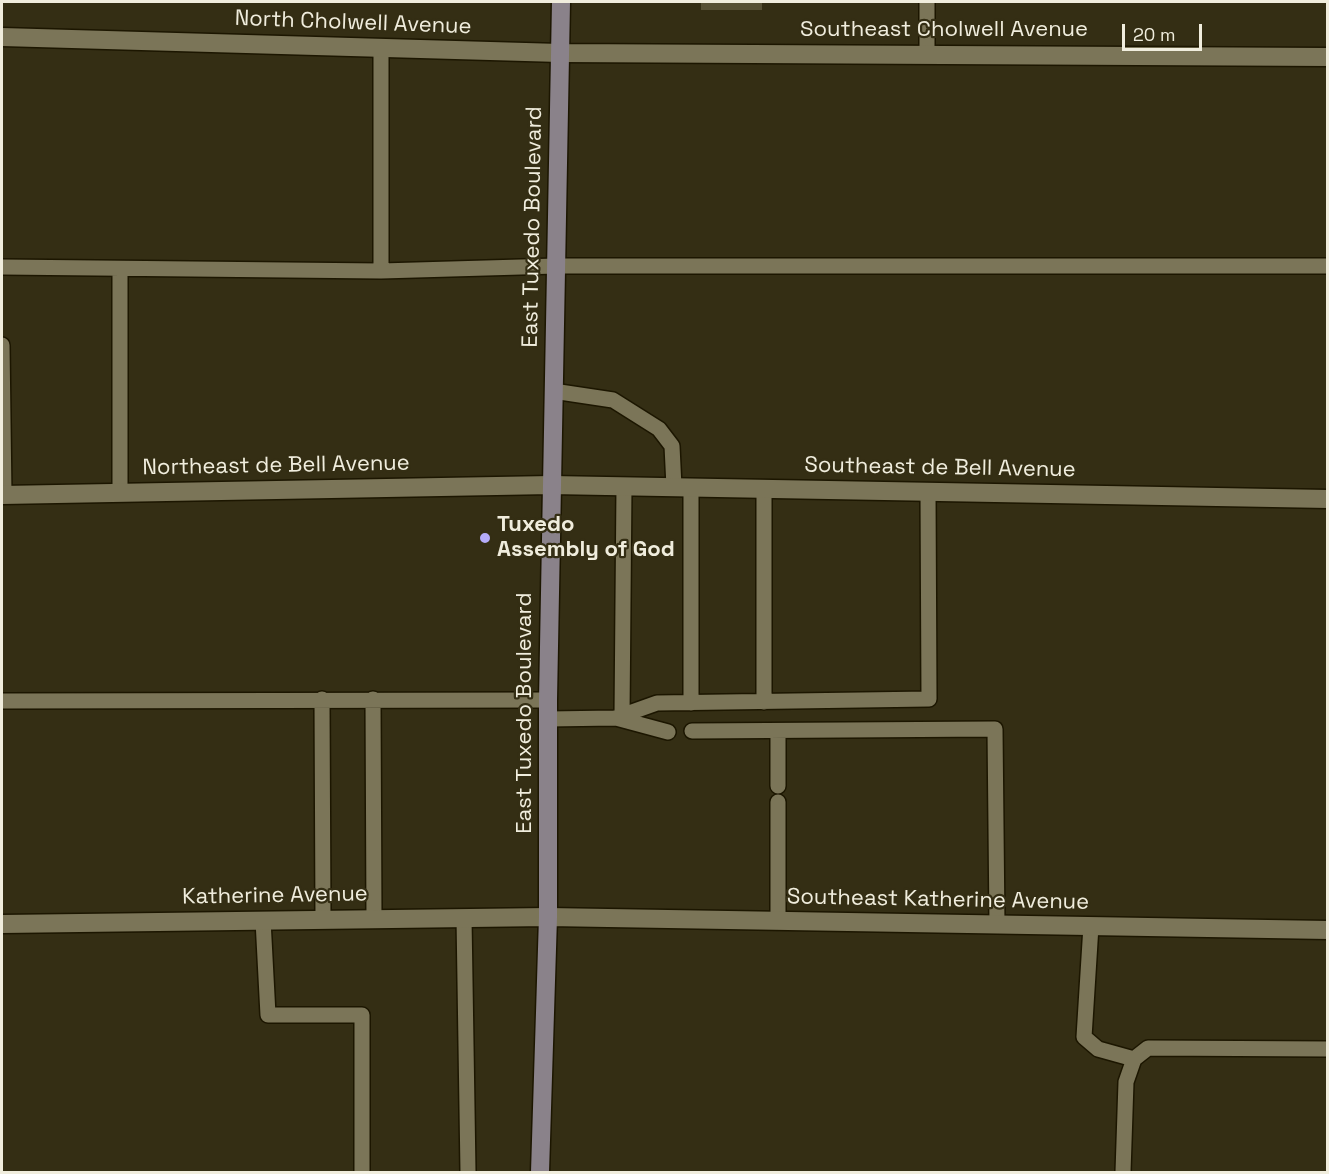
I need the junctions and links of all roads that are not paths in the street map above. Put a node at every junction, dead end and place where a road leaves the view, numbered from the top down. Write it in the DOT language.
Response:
graph roads {
  1 [pos="561,2"];
  2 [pos="927,2"];
  3 [pos="2,37"];
  4 [pos="381,49"];
  5 [pos="560,53"];
  6 [pos="927,54"];
  7 [pos="1328,57"];
  8 [pos="556,266"];
  9 [pos="1328,266"];
  10 [pos="2,267"];
  11 [pos="120,269"];
  12 [pos="381,271"];
  13 [pos="2,345"];
  14 [pos="553,391"];
  15 [pos="551,485"];
  16 [pos="624,486"];
  17 [pos="682,487"];
  18 [pos="764,489"];
  19 [pos="928,492"];
  20 [pos="120,493"];
  21 [pos="3,495"];
  22 [pos="1328,499"];
  23 [pos="322,699"];
  24 [pos="373,699"];
  25 [pos="548,700"];
  26 [pos="2,701"];
  27 [pos="764,702"];
  28 [pos="691,703"];
  29 [pos="619,717"];
  30 [pos="548,719"];
  31 [pos="692,731"];
  32 [pos="778,731"];
  33 [pos="668,732"];
  34 [pos="548,917"];
  35 [pos="464,918"];
  36 [pos="374,919"];
  37 [pos="262,920"];
  38 [pos="323,920"];
  39 [pos="778,921"];
  40 [pos="2,924"];
  41 [pos="997,925"];
  42 [pos="1090,926"];
  43 [pos="1328,930"];
  44 [pos="1328,1049"];
  45 [pos="1134,1059"];
  46 [pos="362,1173"];
  47 [pos="468,1173"];
  48 [pos="540,1173"];
  49 [pos="1123,1173"];
  1 -- 5 [label="main road, East Tuxedo Boulevard"];
  2 -- 6 [label="lane"];
  3 -- 4 [label="street, North Cholwell Avenue"];
  4 -- 5 [label="street, North Cholwell Avenue"];
  4 -- 12 [label="lane"];
  5 -- 6 [label="street, Southeast Cholwell Avenue"];
  5 -- 8 [label="main road, East Tuxedo Boulevard"];
  6 -- 7 [label="street, Southeast Cholwell Avenue"];
  8 -- 9 [label="lane"];
  8 -- 12 [label="lane"];
  8 -- 14 [label="main road, East Tuxedo Boulevard"];
  10 -- 11 [label="lane"];
  11 -- 12 [label="lane"];
  11 -- 20 [label="lane"];
  13 -- 21 [label="lane"];
  14 -- 15 [label="main road, East Tuxedo Boulevard"];
  14 -- 17 [label="lane"];
  15 -- 16 [label="street, Southeast de Bell Avenue"];
  15 -- 20 [label="street, Northeast de Bell Avenue"];
  15 -- 25 [label="main road, East Tuxedo Boulevard"];
  16 -- 17 [label="street, Southeast de Bell Avenue"];
  16 -- 29 [label="lane"];
  17 -- 18 [label="street, Southeast de Bell Avenue"];
  17 -- 28 [label="lane"];
  18 -- 19 [label="street, Southeast de Bell Avenue"];
  18 -- 27 [label="lane"];
  19 -- 22 [label="street, Southeast de Bell Avenue"];
  19 -- 27 [label="lane"];
  20 -- 21 [label="street, Northeast de Bell Avenue"];
  23 -- 24 [label="lane"];
  23 -- 26 [label="lane"];
  23 -- 38 [label="lane"];
  24 -- 25 [label="lane"];
  24 -- 36 [label="lane"];
  25 -- 30 [label="main road, East Tuxedo Boulevard"];
  27 -- 28 [label="lane"];
  28 -- 29 [label="lane"];
  29 -- 30 [label="lane"];
  29 -- 33 [label="lane"];
  30 -- 34 [label="main road, East Tuxedo Boulevard"];
  31 -- 32 [label="lane"];
  32 -- 39 [label="lane"];
  32 -- 41 [label="lane"];
  34 -- 35 [label="street, Katherine Avenue"];
  34 -- 39 [label="street, Southeast Katherine Avenue"];
  34 -- 48 [label="main road, East Tuxedo Boulevard"];
  35 -- 36 [label="street, Katherine Avenue"];
  35 -- 47 [label="lane"];
  36 -- 38 [label="street, Katherine Avenue"];
  37 -- 38 [label="street, Katherine Avenue"];
  37 -- 40 [label="street, Katherine Avenue"];
  37 -- 46 [label="lane"];
  39 -- 41 [label="street, Southeast Katherine Avenue"];
  41 -- 42 [label="street, Southeast Katherine Avenue"];
  42 -- 43 [label="street, Southeast Katherine Avenue"];
  42 -- 45 [label="lane"];
  44 -- 45 [label="lane"];
  45 -- 49 [label="lane"];
}
